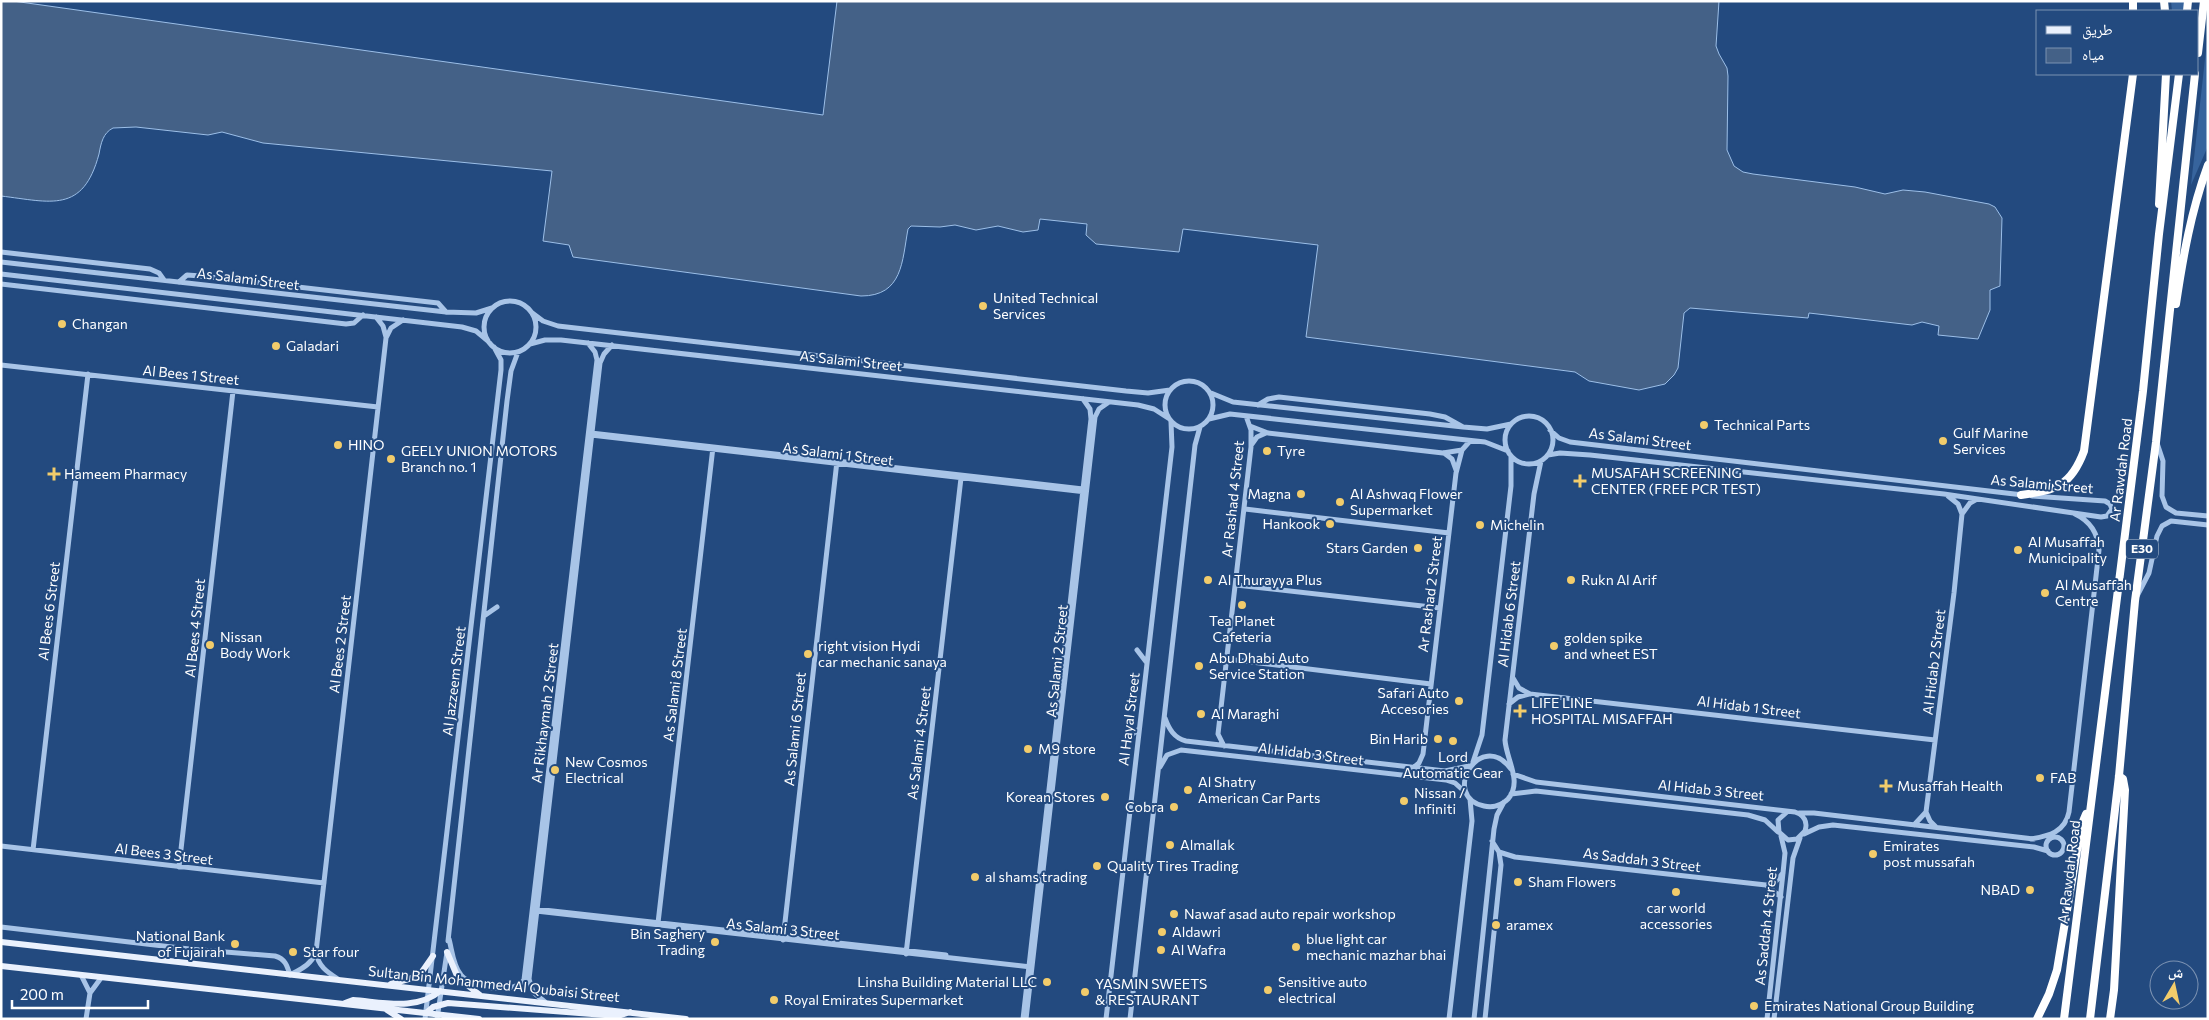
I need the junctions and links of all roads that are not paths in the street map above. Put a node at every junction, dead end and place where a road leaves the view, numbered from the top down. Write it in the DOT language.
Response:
graph roads {
  1 [pos="2204,1"];
  2 [pos="2199,44"];
  3 [pos="2133,75"];
  4 [pos="2166,75"];
  5 [pos="2179,75"];
  6 [pos="2195,75"];
  7 [pos="2208,165"];
  8 [pos="2159,234"];
  9 [pos="1,252"];
  10 [pos="1,262"];
  11 [pos="1,274"];
  12 [pos="164,280"];
  13 [pos="179,282"];
  14 [pos="1,284"];
  15 [pos="492,308"];
  16 [pos="446,312"];
  17 [pos="532,312"];
  18 [pos="363,315"];
  19 [pos="376,317"];
  20 [pos="403,320"];
  21 [pos="2170,323"];
  22 [pos="386,338"];
  23 [pos="488,341"];
  24 [pos="588,343"];
  25 [pos="530,344"];
  26 [pos="612,345"];
  27 [pos="494,347"];
  28 [pos="518,352"];
  29 [pos="1,364"];
  30 [pos="88,374"];
  31 [pos="1170,390"];
  32 [pos="233,391"];
  33 [pos="1210,393"];
  34 [pos="1083,399"];
  35 [pos="1110,402"];
  36 [pos="1258,405"];
  37 [pos="378,407"];
  38 [pos="1246,416"];
  39 [pos="1209,419"];
  40 [pos="1170,420"];
  41 [pos="1511,424"];
  42 [pos="1250,426"];
  43 [pos="1200,427"];
  44 [pos="1463,427"];
  45 [pos="1550,430"];
  46 [pos="1268,433"];
  47 [pos="591,434"];
  48 [pos="1470,440"];
  49 [pos="2156,442"];
  50 [pos="1251,447"];
  51 [pos="713,449"];
  52 [pos="1462,450"];
  53 [pos="1443,453"];
  54 [pos="1509,453"];
  55 [pos="1548,455"];
  56 [pos="1541,461"];
  57 [pos="837,463"];
  58 [pos="1456,473"];
  59 [pos="961,477"];
  60 [pos="1085,491"];
  61 [pos="1944,494"];
  62 [pos="2021,495"];
  63 [pos="1978,499"];
  64 [pos="1245,509"];
  65 [pos="2062,510"];
  66 [pos="1962,514"];
  67 [pos="2208,516"];
  68 [pos="2208,525"];
  69 [pos="1449,533"];
  70 [pos="1236,585"];
  71 [pos="2134,601"];
  72 [pos="497,607"];
  73 [pos="1440,608"];
  74 [pos="484,616"];
  75 [pos="569,620"];
  76 [pos="1137,650"];
  77 [pos="1227,659"];
  78 [pos="1147,664"];
  79 [pos="1512,678"];
  80 [pos="1431,684"];
  81 [pos="1530,694"];
  82 [pos="1509,704"];
  83 [pos="1164,716"];
  84 [pos="1139,729"];
  85 [pos="1218,734"];
  86 [pos="1127,738"];
  87 [pos="1935,740"];
  88 [pos="1196,742"];
  89 [pos="1209,744"];
  90 [pos="1224,746"];
  91 [pos="1195,752"];
  92 [pos="1423,754"];
  93 [pos="1471,764"];
  94 [pos="1413,768"];
  95 [pos="1158,770"];
  96 [pos="1431,770"];
  97 [pos="1512,772"];
  98 [pos="2119,776"];
  99 [pos="1466,792"];
  100 [pos="1511,794"];
  101 [pos="1470,799"];
  102 [pos="1504,802"];
  103 [pos="2090,808"];
  104 [pos="1787,812"];
  105 [pos="1926,812"];
  106 [pos="1799,813"];
  107 [pos="1914,825"];
  108 [pos="1936,827"];
  109 [pos="1780,834"];
  110 [pos="1802,836"];
  111 [pos="2031,839"];
  112 [pos="2049,839"];
  113 [pos="1492,841"];
  114 [pos="1,846"];
  115 [pos="33,850"];
  116 [pos="2048,851"];
  117 [pos="1499,852"];
  118 [pos="1515,857"];
  119 [pos="1501,866"];
  120 [pos="179,867"];
  121 [pos="1783,873"];
  122 [pos="324,883"];
  123 [pos="1766,885"];
  124 [pos="1781,897"];
  125 [pos="536,910"];
  126 [pos="658,924"];
  127 [pos="1,926"];
  128 [pos="783,938"];
  129 [pos="449,939"];
  130 [pos="1,942"];
  131 [pos="316,952"];
  132 [pos="447,952"];
  133 [pos="906,952"];
  134 [pos="433,956"];
  135 [pos="1,966"];
  136 [pos="1030,966"];
  137 [pos="81,975"];
  138 [pos="290,975"];
  139 [pos="101,978"];
  140 [pos="340,980"];
  141 [pos="384,985"];
  142 [pos="428,990"];
  143 [pos="440,991"];
  144 [pos="90,993"];
  145 [pos="483,997"];
  146 [pos="427,1000"];
  147 [pos="545,1002"];
  148 [pos="341,1004"];
  149 [pos="438,1005"];
  150 [pos="386,1009"];
  151 [pos="631,1012"];
  152 [pos="425,1016"];
  153 [pos="437,1016"];
  154 [pos="467,1018"];
  155 [pos="86,1019"];
  156 [pos="401,1019"];
  157 [pos="479,1019"];
  158 [pos="686,1019"];
  159 [pos="1024,1019"];
  160 [pos="1106,1019"];
  161 [pos="1130,1019"];
  162 [pos="1449,1019"];
  163 [pos="1474,1019"];
  164 [pos="1485,1019"];
  165 [pos="1767,1019"];
  166 [pos="1774,1019"];
  167 [pos="2037,1019"];
  168 [pos="2064,1019"];
  169 [pos="2090,1019"];
  170 [pos="2110,1019"];
  1 -- 2 [label="highway"];
  3 -- 62 [label="highway"];
  4 -- 8 [label="highway"];
  5 -- 8 [label="highway, Ar Rawdah Road / E30"];
  6 -- 21 [label="highway, E30"];
  7 -- 21 [label="highway"];
  8 -- 103 [label="highway, Ar Rawdah Road / E30"];
  9 -- 12 [label="street"];
  10 -- 12 [label="street, As Salami Street"];
  11 -- 18 [label="street, As Salami Street"];
  12 -- 13 [label="street, As Salami Street"];
  13 -- 16 [label="street, As Salami Street"];
  13 -- 16 [label="street"];
  14 -- 18 [label="street"];
  15 -- 16 [label="street, As Salami Street"];
  15 -- 17 [label="street"];
  15 -- 23 [label="street"];
  17 -- 25 [label="street"];
  17 -- 31 [label="street, As Salami Street"];
  18 -- 19 [label="street, As Salami Street"];
  19 -- 20 [label="street, As Salami Street"];
  19 -- 22 [label="street"];
  20 -- 22 [label="street"];
  20 -- 23 [label="street, As Salami Street"];
  21 -- 49 [label="highway, E30"];
  22 -- 37 [label="street, Al Bees 2 Street"];
  23 -- 27 [label="street"];
  24 -- 25 [label="street, As Salami Street"];
  24 -- 26 [label="street, As Salami Street"];
  24 -- 47 [label="street"];
  25 -- 28 [label="street"];
  26 -- 34 [label="street, As Salami Street"];
  26 -- 47 [label="street, Ar Rikhaymah 2 Street"];
  27 -- 28 [label="street"];
  27 -- 134 [label="street, Al Jazzeem Street"];
  28 -- 74 [label="street, Al Jazzeem Street"];
  29 -- 30 [label="street, Al Bees 1 Street"];
  30 -- 32 [label="street, Al Bees 1 Street"];
  30 -- 115 [label="street, Al Bees 6 Street"];
  31 -- 33 [label="street"];
  31 -- 40 [label="street"];
  32 -- 37 [label="street, Al Bees 1 Street"];
  32 -- 120 [label="street, Al Bees 4 Street"];
  33 -- 36 [label="street"];
  33 -- 39 [label="street"];
  34 -- 35 [label="street, As Salami Street"];
  34 -- 60 [label="street, As Salami 2 Street"];
  35 -- 40 [label="street, As Salami Street"];
  35 -- 60 [label="street, As Salami 2 Street"];
  36 -- 44 [label="street"];
  36 -- 44 [label="street"];
  37 -- 122 [label="street, Al Bees 2 Street"];
  38 -- 39 [label="street"];
  38 -- 42 [label="street, Ar Rashad 4 Street"];
  38 -- 48 [label="street"];
  39 -- 43 [label="street"];
  40 -- 43 [label="street"];
  40 -- 78 [label="street, Al Hayal Street"];
  41 -- 44 [label="street"];
  41 -- 45 [label="street"];
  41 -- 54 [label="street"];
  42 -- 46 [label="street"];
  42 -- 50 [label="street, Ar Rashad 4 Street"];
  43 -- 83 [label="street"];
  45 -- 55 [label="street"];
  45 -- 62 [label="street, As Salami Street"];
  46 -- 50 [label="street"];
  46 -- 53 [label="street"];
  47 -- 51 [label="street, As Salami 1 Street"];
  47 -- 75 [label="street, Ar Rikhaymah 2 Street"];
  48 -- 52 [label="street, Ar Rashad 2 Street"];
  48 -- 54 [label="street"];
  49 -- 67 [label="street"];
  49 -- 71 [label="highway, E30"];
  50 -- 64 [label="street, Ar Rashad 4 Street"];
  51 -- 57 [label="street, As Salami 1 Street"];
  51 -- 126 [label="street, As Salami 8 Street"];
  52 -- 53 [label="street"];
  52 -- 58 [label="street, Ar Rashad 2 Street"];
  53 -- 58 [label="street"];
  54 -- 56 [label="street"];
  54 -- 93 [label="street, Al Hidab 6 Street"];
  55 -- 56 [label="street"];
  55 -- 61 [label="street, As Salami Street"];
  56 -- 79 [label="street, Al Hidab 6 Street"];
  57 -- 59 [label="street, As Salami 1 Street"];
  57 -- 128 [label="street, As Salami 6 Street"];
  58 -- 69 [label="street, Ar Rashad 2 Street"];
  59 -- 60 [label="street, As Salami 1 Street"];
  59 -- 133 [label="street, As Salami 4 Street"];
  60 -- 136 [label="street, As Salami 2 Street"];
  60 -- 136 [label="street, As Salami 2 Street"];
  61 -- 63 [label="street, As Salami Street"];
  61 -- 66 [label="street"];
  62 -- 65 [label="street, As Salami Street"];
  63 -- 65 [label="street, As Salami Street"];
  63 -- 66 [label="street"];
  64 -- 69 [label="street"];
  64 -- 70 [label="street, Ar Rashad 4 Street"];
  65 -- 111 [label="street"];
  66 -- 87 [label="street, Al Hidab 2 Street"];
  68 -- 71 [label="street"];
  69 -- 73 [label="street, Ar Rashad 2 Street"];
  70 -- 73 [label="street"];
  70 -- 77 [label="street, Ar Rashad 4 Street"];
  71 -- 98 [label="highway, E30"];
  72 -- 74 [label="street"];
  73 -- 80 [label="street, Ar Rashad 2 Street"];
  74 -- 129 [label="street, Al Jazzeem Street"];
  75 -- 125 [label="street, Ar Rikhaymah 2 Street"];
  75 -- 125 [label="street, Ar Rikhaymah 2 Street"];
  76 -- 78 [label="street"];
  77 -- 80 [label="street"];
  77 -- 85 [label="street, Ar Rashad 4 Street"];
  78 -- 84 [label="street, Al Hayal Street"];
  79 -- 81 [label="street"];
  79 -- 82 [label="street, Al Hidab 6 Street"];
  80 -- 92 [label="street, Ar Rashad 2 Street"];
  81 -- 82 [label="street"];
  81 -- 87 [label="street, Al Hidab 1 Street"];
  82 -- 97 [label="street, Al Hidab 6 Street"];
  83 -- 88 [label="street, Al Hidab 3 Street"];
  83 -- 95 [label="street"];
  84 -- 86 [label="street"];
  84 -- 160 [label="street, Al Hayal Street"];
  85 -- 89 [label="street"];
  85 -- 90 [label="street"];
  87 -- 105 [label="street, Al Hidab 2 Street"];
  88 -- 89 [label="street, Al Hidab 3 Street"];
  88 -- 91 [label="street"];
  89 -- 90 [label="street, Al Hidab 3 Street"];
  90 -- 94 [label="street, Al Hidab 3 Street"];
  91 -- 95 [label="street, Al Hidab 3 Street"];
  91 -- 99 [label="street, Al Hidab 3 Street"];
  92 -- 94 [label="street, Ar Rashad 2 Street"];
  92 -- 96 [label="street"];
  93 -- 96 [label="street, Al Hidab 3 Street"];
  93 -- 97 [label="street"];
  93 -- 99 [label="street"];
  94 -- 96 [label="street, Al Hidab 3 Street"];
  95 -- 161 [label="street"];
  97 -- 100 [label="street"];
  97 -- 104 [label="street, Al Hidab 3 Street"];
  98 -- 169 [label="highway, E30"];
  98 -- 170 [label="highway"];
  99 -- 101 [label="street"];
  100 -- 102 [label="street"];
  100 -- 109 [label="street, Al Hidab 3 Street"];
  101 -- 102 [label="street"];
  101 -- 162 [label="street"];
  102 -- 113 [label="street"];
  103 -- 167 [label="highway"];
  103 -- 168 [label="highway, Ar Rawdah Road / E30"];
  104 -- 106 [label="street"];
  104 -- 109 [label="street"];
  105 -- 107 [label="street"];
  105 -- 108 [label="street"];
  106 -- 107 [label="street"];
  106 -- 110 [label="street"];
  107 -- 108 [label="street"];
  108 -- 111 [label="street"];
  109 -- 110 [label="street"];
  109 -- 121 [label="street, As Saddah 4 Street"];
  110 -- 116 [label="street"];
  110 -- 166 [label="street, As Saddah 4 Street"];
  111 -- 112 [label="street"];
  112 -- 116 [label="street"];
  112 -- 116 [label="street"];
  113 -- 117 [label="street"];
  113 -- 163 [label="street"];
  114 -- 115 [label="street, Al Bees 3 Street"];
  115 -- 120 [label="street, Al Bees 3 Street"];
  117 -- 118 [label="street, As Saddah 3 Street"];
  117 -- 119 [label="street"];
  118 -- 119 [label="street"];
  118 -- 123 [label="street, As Saddah 3 Street"];
  119 -- 164 [label="street"];
  120 -- 122 [label="street, Al Bees 3 Street"];
  121 -- 123 [label="street"];
  121 -- 124 [label="street, As Saddah 4 Street"];
  122 -- 131 [label="street, Al Bees 2 Street"];
  123 -- 124 [label="street"];
  124 -- 165 [label="street, As Saddah 4 Street"];
  125 -- 126 [label="street, As Salami 3 Street"];
  125 -- 129 [label="street, Ar Rikhaymah 2 Street"];
  125 -- 147 [label="street, Ar Rikhaymah 2 Street"];
  126 -- 128 [label="street, As Salami 3 Street"];
  127 -- 138 [label="street"];
  128 -- 133 [label="street, As Salami 3 Street"];
  129 -- 132 [label="street, Al Jazzeem Street"];
  130 -- 138 [label="main road, Sultan Bin Mohammed Al Qubaisi Street"];
  131 -- 138 [label="street"];
  131 -- 140 [label="street"];
  132 -- 143 [label="street, Al Jazzeem Street"];
  132 -- 145 [label="main road"];
  133 -- 136 [label="street, As Salami 3 Street"];
  134 -- 141 [label="main road"];
  134 -- 142 [label="street, Al Jazzeem Street"];
  135 -- 137 [label="main road"];
  136 -- 159 [label="street, As Salami 2 Street"];
  136 -- 159 [label="street, As Salami 2 Street"];
  137 -- 139 [label="main road"];
  137 -- 144 [label="street"];
  138 -- 140 [label="main road, Sultan Bin Mohammed Al Qubaisi Street"];
  139 -- 144 [label="street"];
  139 -- 148 [label="main road"];
  140 -- 141 [label="main road, Sultan Bin Mohammed Al Qubaisi Street"];
  141 -- 142 [label="main road, Sultan Bin Mohammed Al Qubaisi Street"];
  142 -- 143 [label="main road, Sultan Bin Mohammed Al Qubaisi Street"];
  142 -- 146 [label="street, Al Jazzeem Street"];
  143 -- 145 [label="main road, Sultan Bin Mohammed Al Qubaisi Street"];
  143 -- 146 [label="main road"];
  143 -- 149 [label="street, Al Jazzeem Street"];
  144 -- 155 [label="street"];
  145 -- 147 [label="main road, Sultan Bin Mohammed Al Qubaisi Street"];
  146 -- 148 [label="main road"];
  146 -- 152 [label="street, Al Jazzeem Street"];
  147 -- 151 [label="main road, Sultan Bin Mohammed Al Qubaisi Street"];
  148 -- 150 [label="main road"];
  149 -- 151 [label="main road"];
  149 -- 152 [label="main road"];
  149 -- 153 [label="street, Al Jazzeem Street"];
  150 -- 152 [label="main road"];
  150 -- 156 [label="main road"];
  151 -- 158 [label="main road, Sultan Bin Mohammed Al Qubaisi Street"];
  152 -- 153 [label="main road"];
  153 -- 154 [label="main road"];
  154 -- 157 [label="main road"];
}
